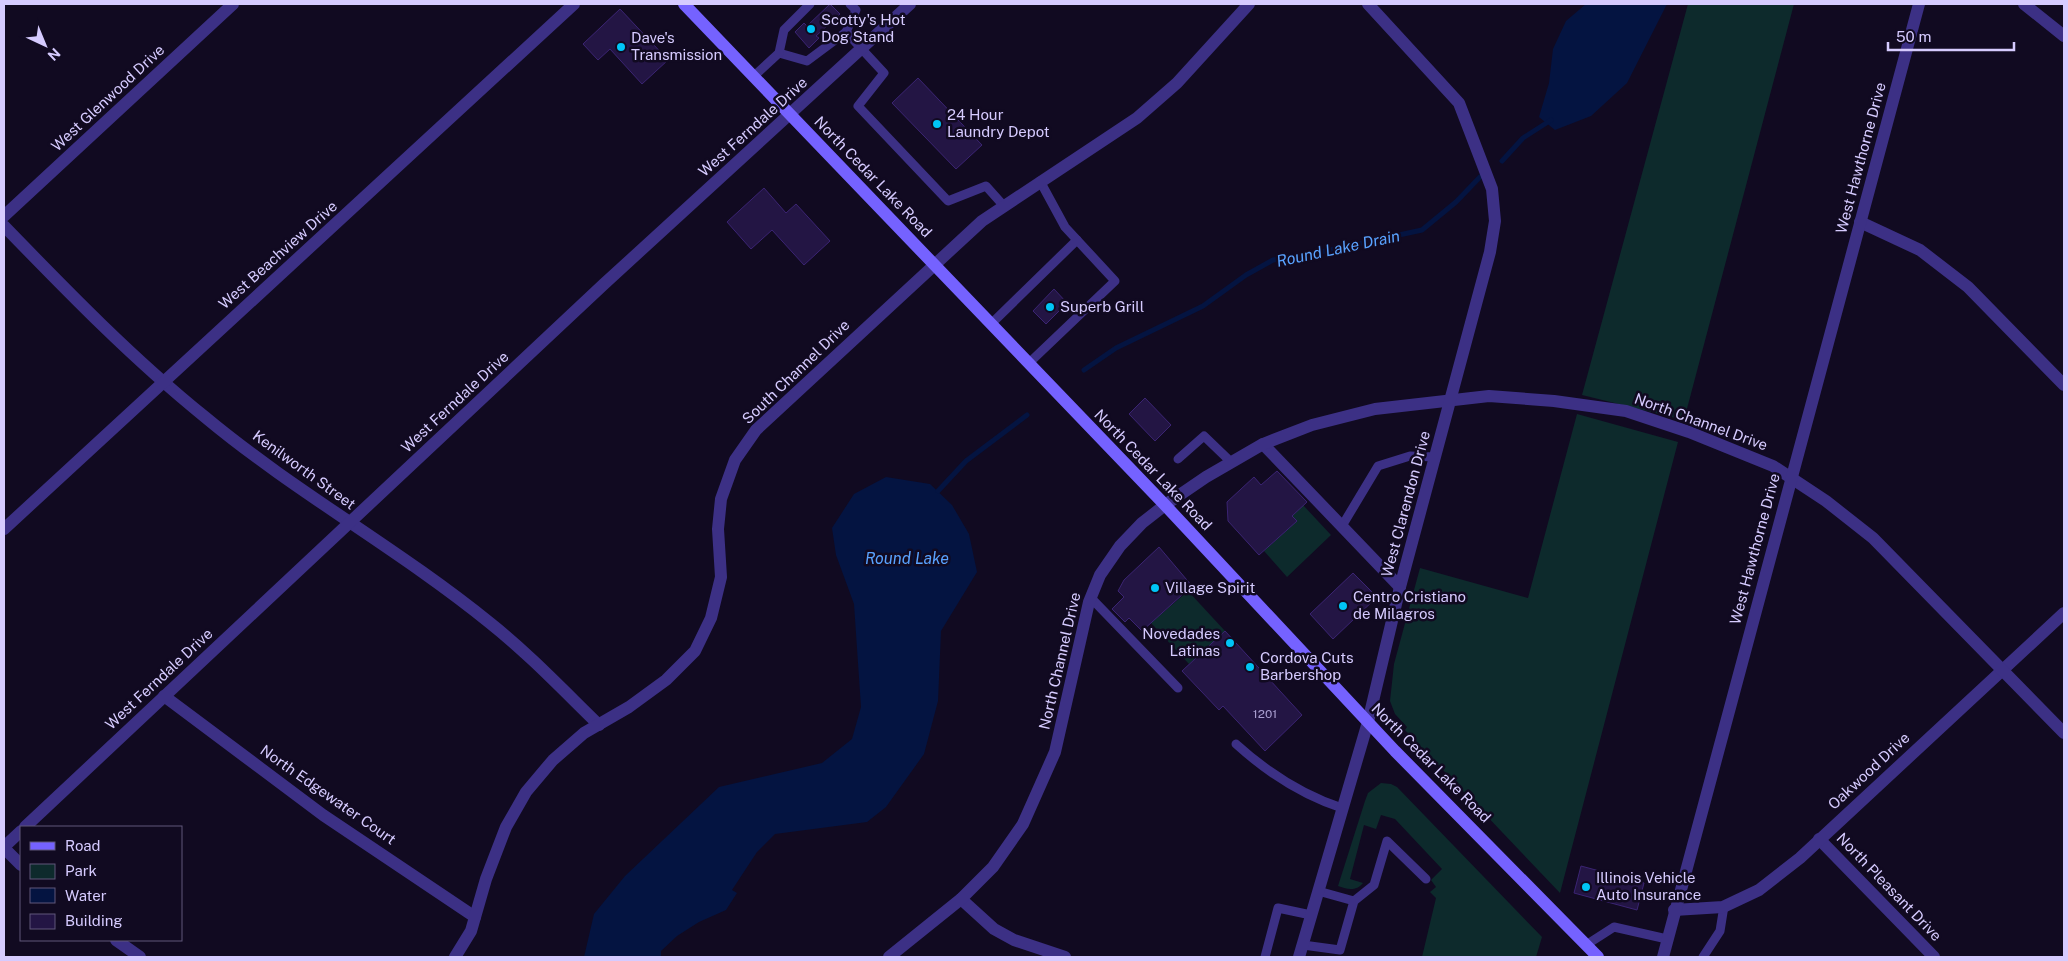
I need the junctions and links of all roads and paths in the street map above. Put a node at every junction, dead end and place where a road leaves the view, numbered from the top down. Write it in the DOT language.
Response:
graph roads {
  1 [pos="233,4"];
  2 [pos="574,4"];
  3 [pos="684,4"];
  4 [pos="810,4"];
  5 [pos="850,4"];
  6 [pos="910,4"];
  7 [pos="1248,4"];
  8 [pos="1368,4"];
  9 [pos="1919,4"];
  10 [pos="2024,4"];
  11 [pos="846,32"];
  12 [pos="2064,36"];
  13 [pos="861,49"];
  14 [pos="779,54"];
  15 [pos="754,76"];
  16 [pos="791,115"];
  17 [pos="1040,181"];
  18 [pos="1004,205"];
  19 [pos="4,216"];
  20 [pos="1860,222"];
  21 [pos="4,226"];
  22 [pos="1077,240"];
  23 [pos="934,264"];
  24 [pos="991,324"];
  25 [pos="1029,363"];
  26 [pos="164,381"];
  27 [pos="2064,386"];
  28 [pos="1451,400"];
  29 [pos="1263,444"];
  30 [pos="1435,457"];
  31 [pos="1178,459"];
  32 [pos="1231,462"];
  33 [pos="1791,478"];
  34 [pos="1165,505"];
  35 [pos="349,523"];
  36 [pos="1342,526"];
  37 [pos="4,529"];
  38 [pos="1400,587"];
  39 [pos="1091,598"];
  40 [pos="2064,613"];
  41 [pos="2003,669"];
  42 [pos="1178,688"];
  43 [pos="164,696"];
  44 [pos="1368,722"];
  45 [pos="599,725"];
  46 [pos="2064,733"];
  47 [pos="1236,744"];
  48 [pos="1342,808"];
  49 [pos="26,826"];
  50 [pos="20,832"];
  51 [pos="1819,839"];
  52 [pos="4,847"];
  53 [pos="20,864"];
  54 [pos="1426,880"];
  55 [pos="1318,891"];
  56 [pos="961,899"];
  57 [pos="1354,901"];
  58 [pos="1724,906"];
  59 [pos="1674,910"];
  60 [pos="1311,915"];
  61 [pos="475,917"];
  62 [pos="1667,939"];
  63 [pos="117,941"];
  64 [pos="1586,945"];
  65 [pos="1301,951"];
  66 [pos="140,957"];
  67 [pos="455,957"];
  68 [pos="889,957"];
  69 [pos="1065,957"];
  70 [pos="1265,957"];
  71 [pos="1598,957"];
  72 [pos="1663,957"];
  73 [pos="1703,957"];
  74 [pos="1934,957"];
  1 -- 19 [label="street, West Glenwood Drive"];
  2 -- 26 [label="street, West Beachview Drive"];
  3 -- 15 [label="main road, North Cedar Lake Road"];
  4 -- 14 [label="lane"];
  5 -- 11 [label="lane"];
  6 -- 13 [label="street, West Ferndale Drive"];
  7 -- 17 [label="street, South Channel Drive"];
  8 -- 28 [label="street, West Clarendon Drive"];
  9 -- 20 [label="street, West Hawthorne Drive"];
  10 -- 12 [label="street"];
  11 -- 13 [label="lane"];
  11 -- 14 [label="lane"];
  13 -- 16 [label="street, West Ferndale Drive"];
  13 -- 18 [label="lane"];
  14 -- 15 [label="lane"];
  15 -- 16 [label="main road, North Cedar Lake Road"];
  16 -- 23 [label="main road, North Cedar Lake Road"];
  16 -- 35 [label="street, West Ferndale Drive"];
  17 -- 18 [label="street, South Channel Drive"];
  17 -- 22 [label="lane"];
  18 -- 23 [label="street, South Channel Drive"];
  20 -- 27 [label="street"];
  20 -- 33 [label="street, West Hawthorne Drive"];
  21 -- 26 [label="street, Kenilworth Street"];
  22 -- 24 [label="lane"];
  22 -- 25 [label="lane"];
  23 -- 24 [label="main road, North Cedar Lake Road"];
  23 -- 45 [label="street, South Channel Drive"];
  24 -- 25 [label="main road, North Cedar Lake Road"];
  25 -- 34 [label="main road, North Cedar Lake Road"];
  26 -- 35 [label="street, Kenilworth Street"];
  26 -- 37 [label="street, West Beachview Drive"];
  28 -- 29 [label="street, North Channel Drive"];
  28 -- 30 [label="street, West Clarendon Drive"];
  28 -- 33 [label="street, North Channel Drive"];
  29 -- 32 [label="street, North Channel Drive"];
  29 -- 36 [label="street"];
  30 -- 36 [label="lane"];
  30 -- 38 [label="street, West Clarendon Drive"];
  31 -- 32 [label="lane"];
  32 -- 34 [label="street, North Channel Drive"];
  33 -- 41 [label="street, North Channel Drive"];
  33 -- 59 [label="street, West Hawthorne Drive"];
  34 -- 39 [label="street, North Channel Drive"];
  34 -- 44 [label="main road, North Cedar Lake Road"];
  35 -- 43 [label="street, West Ferndale Drive"];
  35 -- 45 [label="street, Kenilworth Street"];
  36 -- 38 [label="street"];
  38 -- 44 [label="street, West Clarendon Drive"];
  39 -- 42 [label="lane"];
  39 -- 56 [label="street, North Channel Drive"];
  40 -- 41 [label="street, Oakwood Drive"];
  41 -- 46 [label="street, North Channel Drive"];
  41 -- 51 [label="street, Oakwood Drive"];
  43 -- 49 [label="street, West Ferndale Drive"];
  43 -- 61 [label="street, North Edgewater Court"];
  44 -- 48 [label="street, West Clarendon Drive"];
  44 -- 64 [label="main road, North Cedar Lake Road"];
  45 -- 61 [label="street, South Channel Drive"];
  47 -- 48 [label="lane"];
  48 -- 55 [label="street, West Clarendon Drive"];
  50 -- 52 [label="street"];
  51 -- 58 [label="street, Oakwood Drive"];
  51 -- 74 [label="street, North Pleasant Drive"];
  52 -- 53 [label="street"];
  54 -- 57 [label="lane"];
  55 -- 57 [label="lane"];
  55 -- 60 [label="street, West Clarendon Drive"];
  56 -- 68 [label="street, North Channel Drive"];
  56 -- 69 [label="street"];
  57 -- 65 [label="lane"];
  58 -- 59 [label="street, Oakwood Drive"];
  58 -- 73 [label="lane"];
  59 -- 62 [label="street, West Hawthorne Drive"];
  60 -- 65 [label="street, West Clarendon Drive"];
  60 -- 70 [label="lane"];
  61 -- 67 [label="street, South Channel Drive"];
  62 -- 64 [label="lane"];
  62 -- 72 [label="street, West Hawthorne Drive"];
  63 -- 66 [label="street"];
  64 -- 71 [label="main road, North Cedar Lake Road"];
}
